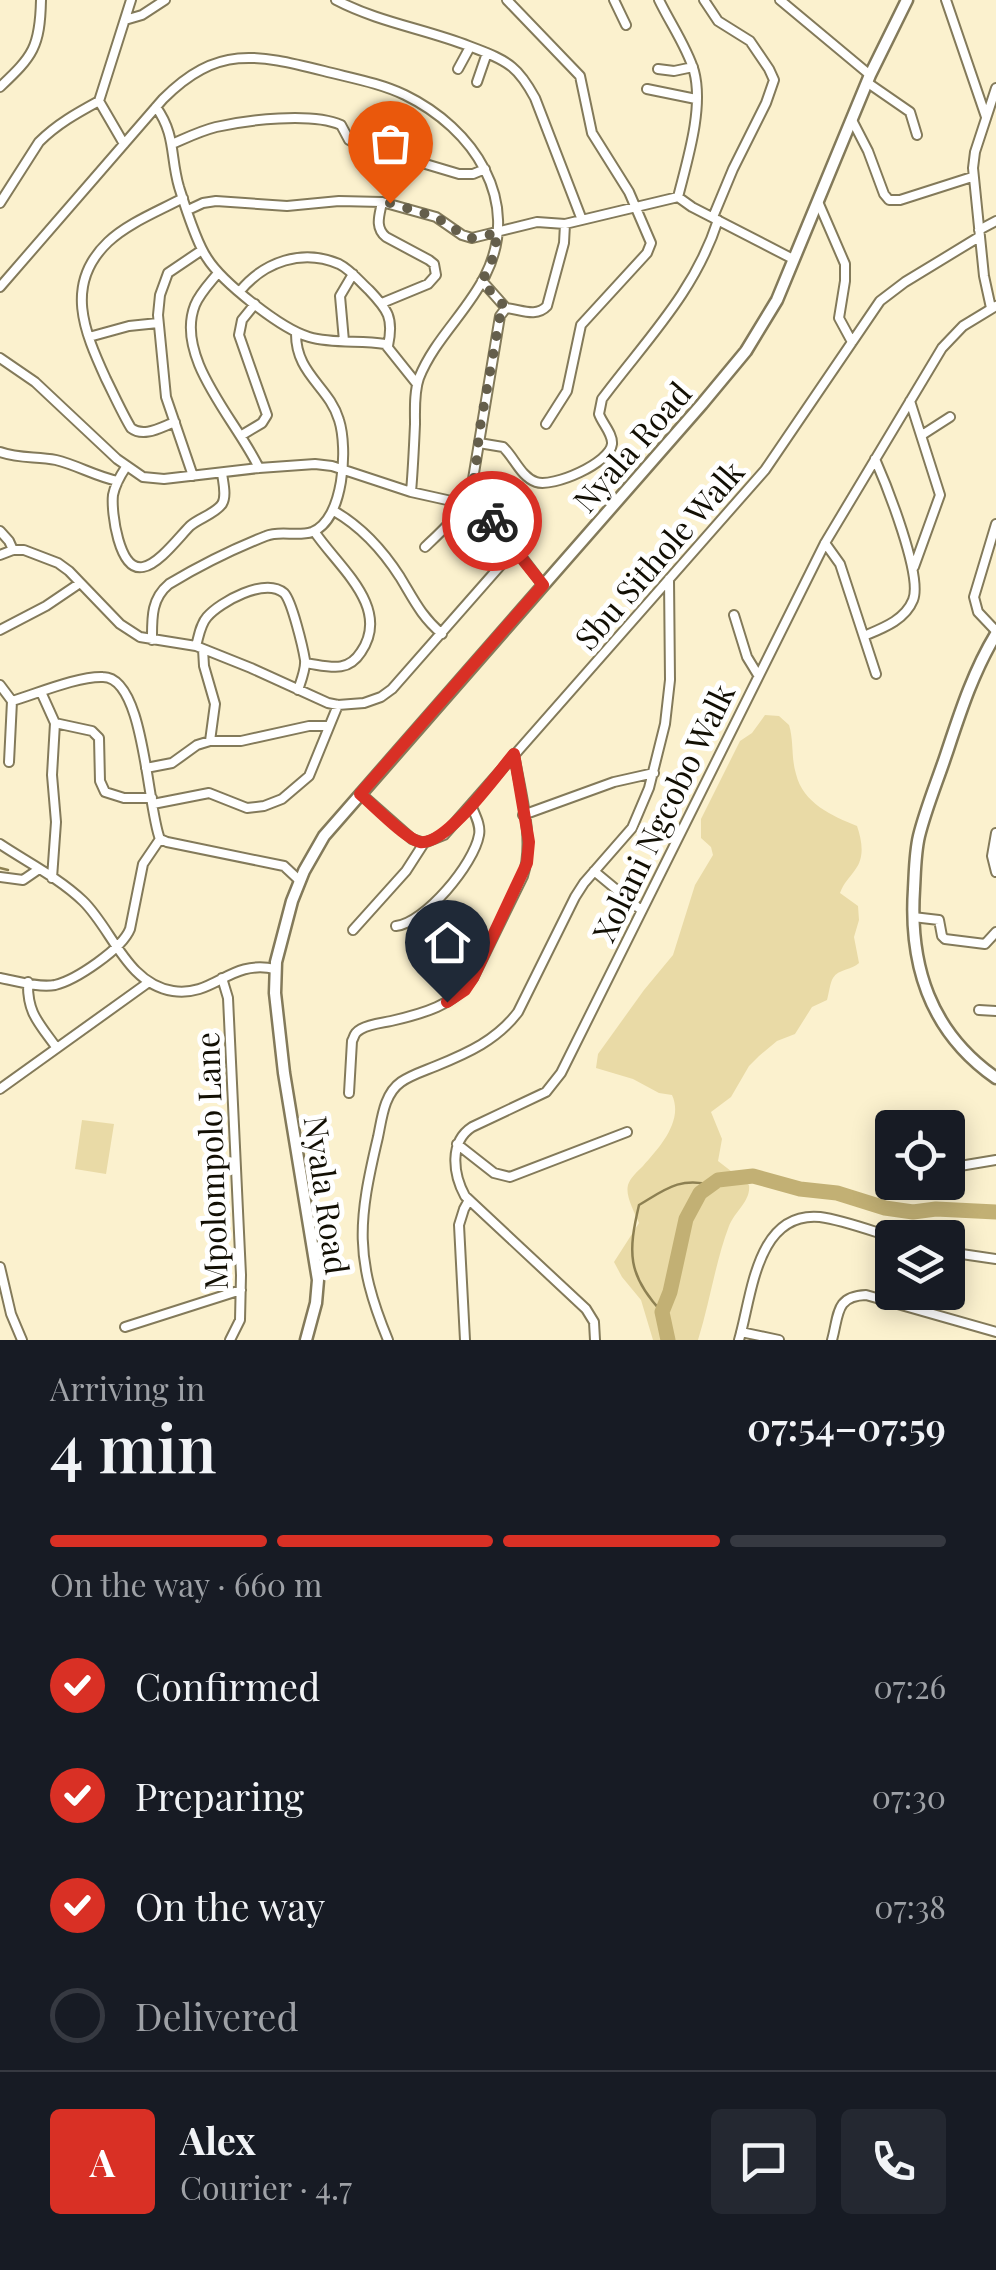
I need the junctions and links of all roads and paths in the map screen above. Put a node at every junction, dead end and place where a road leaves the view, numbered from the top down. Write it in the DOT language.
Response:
graph roads {
  1 [pos="40,0"];
  2 [pos="131,0"];
  3 [pos="166,0"];
  4 [pos="336,0"];
  5 [pos="507,0"];
  6 [pos="614,0"];
  7 [pos="659,0"];
  8 [pos="704,0"];
  9 [pos="780,0"];
  10 [pos="907,0"];
  11 [pos="946,0"];
  12 [pos="125,20"];
  13 [pos="626,25"];
  14 [pos="470,46"];
  15 [pos="487,54"];
  16 [pos="692,67"];
  17 [pos="458,69"];
  18 [pos="658,69"];
  19 [pos="869,79"];
  20 [pos="477,82"];
  21 [pos="0,87"];
  22 [pos="996,88"];
  23 [pos="646,89"];
  24 [pos="696,100"];
  25 [pos="99,101"];
  26 [pos="156,107"];
  27 [pos="986,117"];
  28 [pos="853,122"];
  29 [pos="918,135"];
  30 [pos="124,144"];
  31 [pos="172,144"];
  32 [pos="485,169"];
  33 [pos="972,178"];
  34 [pos="678,197"];
  35 [pos="183,198"];
  36 [pos="382,202"];
  37 [pos="0,203"];
  38 [pos="818,204"];
  39 [pos="636,207"];
  40 [pos="188,210"];
  41 [pos="715,219"];
  42 [pos="582,220"];
  43 [pos="996,221"];
  44 [pos="565,224"];
  45 [pos="498,233"];
  46 [pos="979,233"];
  47 [pos="202,250"];
  48 [pos="793,259"];
  49 [pos="218,274"];
  50 [pos="353,274"];
  51 [pos="482,282"];
  52 [pos="0,287"];
  53 [pos="240,291"];
  54 [pos="382,303"];
  55 [pos="255,304"];
  56 [pos="994,307"];
  57 [pos="506,308"];
  58 [pos="158,324"];
  59 [pos="296,332"];
  60 [pos="88,337"];
  61 [pos="344,341"];
  62 [pos="852,342"];
  63 [pos="388,346"];
  64 [pos="0,358"];
  65 [pos="417,384"];
  66 [pos="910,400"];
  67 [pos="950,417"];
  68 [pos="175,422"];
  69 [pos="546,424"];
  70 [pos="242,435"];
  71 [pos="922,435"];
  72 [pos="479,443"];
  73 [pos="0,452"];
  74 [pos="874,458"];
  75 [pos="126,467"];
  76 [pos="260,468"];
  77 [pos="342,469"];
  78 [pos="222,474"];
  79 [pos="194,476"];
  80 [pos="118,481"];
  81 [pos="412,492"];
  82 [pos="465,504"];
  83 [pos="334,510"];
  84 [pos="996,524"];
  85 [pos="0,531"];
  86 [pos="314,531"];
  87 [pos="825,544"];
  88 [pos="425,547"];
  89 [pos="515,549"];
  90 [pos="12,550"];
  91 [pos="0,555"];
  92 [pos="914,569"];
  93 [pos="669,580"];
  94 [pos="80,583"];
  95 [pos="543,585"];
  96 [pos="734,615"];
  97 [pos="0,630"];
  98 [pos="996,632"];
  99 [pos="442,634"];
  100 [pos="864,636"];
  101 [pos="152,640"];
  102 [pos="200,648"];
  103 [pos="306,663"];
  104 [pos="876,674"];
  105 [pos="758,675"];
  106 [pos="0,685"];
  107 [pos="298,690"];
  108 [pos="41,692"];
  109 [pos="12,700"];
  110 [pos="338,705"];
  111 [pos="55,723"];
  112 [pos="329,726"];
  113 [pos="210,741"];
  114 [pos="514,754"];
  115 [pos="9,762"];
  116 [pos="146,768"];
  117 [pos="654,773"];
  118 [pos="360,794"];
  119 [pos="152,801"];
  120 [pos="471,805"];
  121 [pos="524,815"];
  122 [pos="996,833"];
  123 [pos="160,839"];
  124 [pos="424,843"];
  125 [pos="0,844"];
  126 [pos="39,869"];
  127 [pos="594,871"];
  128 [pos="996,872"];
  129 [pos="0,877"];
  130 [pos="52,878"];
  131 [pos="300,880"];
  132 [pos="642,910"];
  133 [pos="913,916"];
  134 [pos="396,926"];
  135 [pos="353,930"];
  136 [pos="996,932"];
  137 [pos="118,946"];
  138 [pos="276,970"];
  139 [pos="0,978"];
  140 [pos="222,978"];
  141 [pos="28,982"];
  142 [pos="149,982"];
  143 [pos="979,1010"];
  144 [pos="996,1011"];
  145 [pos="56,1047"];
  146 [pos="996,1078"];
  147 [pos="0,1089"];
  148 [pos="349,1093"];
  149 [pos="627,1132"];
  150 [pos="457,1144"];
  151 [pos="996,1160"];
  152 [pos="965,1165"];
  153 [pos="469,1200"];
  154 [pos="875,1232"];
  155 [pos="965,1254"];
  156 [pos="996,1259"];
  157 [pos="0,1267"];
  158 [pos="241,1290"];
  159 [pos="125,1327"];
  160 [pos="996,1332"];
  161 [pos="740,1336"];
  162 [pos="22,1340"];
  163 [pos="230,1340"];
  164 [pos="306,1340"];
  165 [pos="388,1340"];
  166 [pos="465,1340"];
  167 [pos="595,1340"];
  168 [pos="779,1340"];
  169 [pos="832,1340"];
  1 -- 21 [label="street"];
  2 -- 12 [label="street"];
  3 -- 12 [label="street"];
  4 -- 14 [label="street"];
  5 -- 39 [label="street"];
  6 -- 13 [label="street"];
  7 -- 16 [label="street"];
  8 -- 41 [label="street"];
  9 -- 19 [label="street"];
  10 -- 19 [label="street, Nyala Road"];
  11 -- 27 [label="street"];
  12 -- 25 [label="street"];
  14 -- 15 [label="street"];
  14 -- 17 [label="street"];
  15 -- 20 [label="street"];
  15 -- 42 [label="street"];
  16 -- 18 [label="street"];
  16 -- 24 [label="street"];
  19 -- 28 [label="street, Nyala Road"];
  19 -- 29 [label="street"];
  22 -- 27 [label="street"];
  23 -- 24 [label="street"];
  24 -- 34 [label="street"];
  25 -- 30 [label="street"];
  25 -- 37 [label="street"];
  26 -- 30 [label="street"];
  26 -- 31 [label="street"];
  26 -- 32 [label="street"];
  27 -- 33 [label="street"];
  28 -- 33 [label="street"];
  28 -- 38 [label="street, Nyala Road"];
  30 -- 52 [label="street"];
  31 -- 32 [label="street"];
  31 -- 35 [label="street"];
  32 -- 45 [label="street"];
  33 -- 46 [label="street"];
  34 -- 39 [label="street"];
  34 -- 41 [label="street"];
  35 -- 40 [label="street"];
  35 -- 60 [label="street"];
  36 -- 40 [label="street"];
  36 -- 45 [label="street"];
  36 -- 54 [label="street"];
  38 -- 48 [label="street, Nyala Road"];
  38 -- 62 [label="street"];
  39 -- 42 [label="street"];
  39 -- 69 [label="street"];
  40 -- 47 [label="street"];
  41 -- 48 [label="street"];
  41 -- 72 [label="street"];
  42 -- 44 [label="street"];
  43 -- 46 [label="street, Sbu Sithole Walk"];
  44 -- 45 [label="street"];
  44 -- 57 [label="street"];
  45 -- 51 [label="street"];
  46 -- 56 [label="street"];
  46 -- 62 [label="street, Sbu Sithole Walk"];
  47 -- 49 [label="street"];
  47 -- 58 [label="street"];
  48 -- 95 [label="street, Nyala Road"];
  49 -- 53 [label="street"];
  49 -- 70 [label="street"];
  50 -- 53 [label="street"];
  50 -- 54 [label="street"];
  50 -- 61 [label="street"];
  51 -- 57 [label="street"];
  51 -- 65 [label="street"];
  53 -- 55 [label="street"];
  54 -- 63 [label="street"];
  55 -- 59 [label="street"];
  55 -- 70 [label="street"];
  56 -- 66 [label="street, Xolani Ngcobo Walk"];
  57 -- 72 [label="street"];
  58 -- 60 [label="street"];
  58 -- 68 [label="street"];
  59 -- 61 [label="street"];
  59 -- 77 [label="street"];
  60 -- 68 [label="street"];
  61 -- 63 [label="street"];
  62 -- 93 [label="street, Sbu Sithole Walk"];
  63 -- 65 [label="street"];
  64 -- 75 [label="street"];
  65 -- 81 [label="street"];
  66 -- 71 [label="street"];
  66 -- 74 [label="street, Xolani Ngcobo Walk"];
  67 -- 71 [label="street"];
  68 -- 79 [label="street"];
  70 -- 76 [label="street"];
  71 -- 92 [label="street"];
  72 -- 82 [label="street"];
  73 -- 80 [label="street"];
  74 -- 87 [label="street, Xolani Ngcobo Walk"];
  74 -- 92 [label="street"];
  75 -- 79 [label="street"];
  75 -- 80 [label="street"];
  76 -- 77 [label="street"];
  76 -- 78 [label="street"];
  77 -- 81 [label="street"];
  77 -- 83 [label="street"];
  78 -- 79 [label="street"];
  78 -- 80 [label="street"];
  81 -- 82 [label="street"];
  82 -- 88 [label="street"];
  82 -- 89 [label="street"];
  83 -- 86 [label="street"];
  83 -- 99 [label="street"];
  84 -- 98 [label="street"];
  85 -- 90 [label="street"];
  86 -- 101 [label="street"];
  86 -- 103 [label="street"];
  87 -- 100 [label="street"];
  87 -- 105 [label="street, Xolani Ngcobo Walk"];
  89 -- 95 [label="street"];
  89 -- 99 [label="street"];
  90 -- 91 [label="street"];
  90 -- 94 [label="street"];
  92 -- 100 [label="street"];
  93 -- 114 [label="street, Sbu Sithole Walk"];
  93 -- 117 [label="street"];
  94 -- 97 [label="street"];
  94 -- 101 [label="street"];
  95 -- 118 [label="street, Nyala Road"];
  96 -- 105 [label="street"];
  98 -- 133 [label="street"];
  99 -- 110 [label="street"];
  100 -- 104 [label="street"];
  101 -- 102 [label="street"];
  102 -- 103 [label="street"];
  102 -- 107 [label="street"];
  102 -- 113 [label="street"];
  103 -- 107 [label="street"];
  105 -- 132 [label="street, Xolani Ngcobo Walk"];
  106 -- 109 [label="street"];
  107 -- 110 [label="street"];
  108 -- 109 [label="street"];
  108 -- 111 [label="street"];
  108 -- 116 [label="street"];
  109 -- 115 [label="street"];
  110 -- 112 [label="street"];
  111 -- 119 [label="street"];
  111 -- 130 [label="street"];
  112 -- 113 [label="street"];
  112 -- 119 [label="street"];
  113 -- 116 [label="street"];
  114 -- 120 [label="street, Sbu Sithole Walk"];
  114 -- 121 [label="street"];
  116 -- 119 [label="street"];
  117 -- 121 [label="street"];
  117 -- 127 [label="street"];
  118 -- 124 [label="street"];
  118 -- 131 [label="street, Nyala Road"];
  119 -- 123 [label="street"];
  120 -- 124 [label="street, Sbu Sithole Walk"];
  120 -- 134 [label="street"];
  121 -- 148 [label="street"];
  122 -- 128 [label="street"];
  123 -- 131 [label="street"];
  123 -- 137 [label="street"];
  124 -- 135 [label="street, Sbu Sithole Walk"];
  125 -- 126 [label="street"];
  126 -- 129 [label="street"];
  126 -- 130 [label="street"];
  127 -- 132 [label="street"];
  127 -- 165 [label="street"];
  130 -- 137 [label="street"];
  131 -- 138 [label="street, Nyala Road"];
  132 -- 150 [label="street, Xolani Ngcobo Walk"];
  133 -- 136 [label="street"];
  133 -- 146 [label="street"];
  137 -- 141 [label="street"];
  137 -- 142 [label="street"];
  138 -- 140 [label="street"];
  138 -- 164 [label="street, Nyala Road"];
  139 -- 141 [label="street"];
  140 -- 142 [label="street"];
  140 -- 158 [label="street, Mpolompolo Lane"];
  141 -- 145 [label="street"];
  142 -- 145 [label="street"];
  143 -- 144 [label="street"];
  145 -- 147 [label="street"];
  149 -- 150 [label="street"];
  150 -- 153 [label="street"];
  151 -- 152 [label="street"];
  153 -- 166 [label="street"];
  153 -- 167 [label="street"];
  154 -- 161 [label="street"];
  155 -- 156 [label="street"];
  157 -- 162 [label="street"];
  158 -- 159 [label="street"];
  158 -- 163 [label="street, Mpolompolo Lane"];
  160 -- 169 [label="street"];
  161 -- 168 [label="street"];
}
